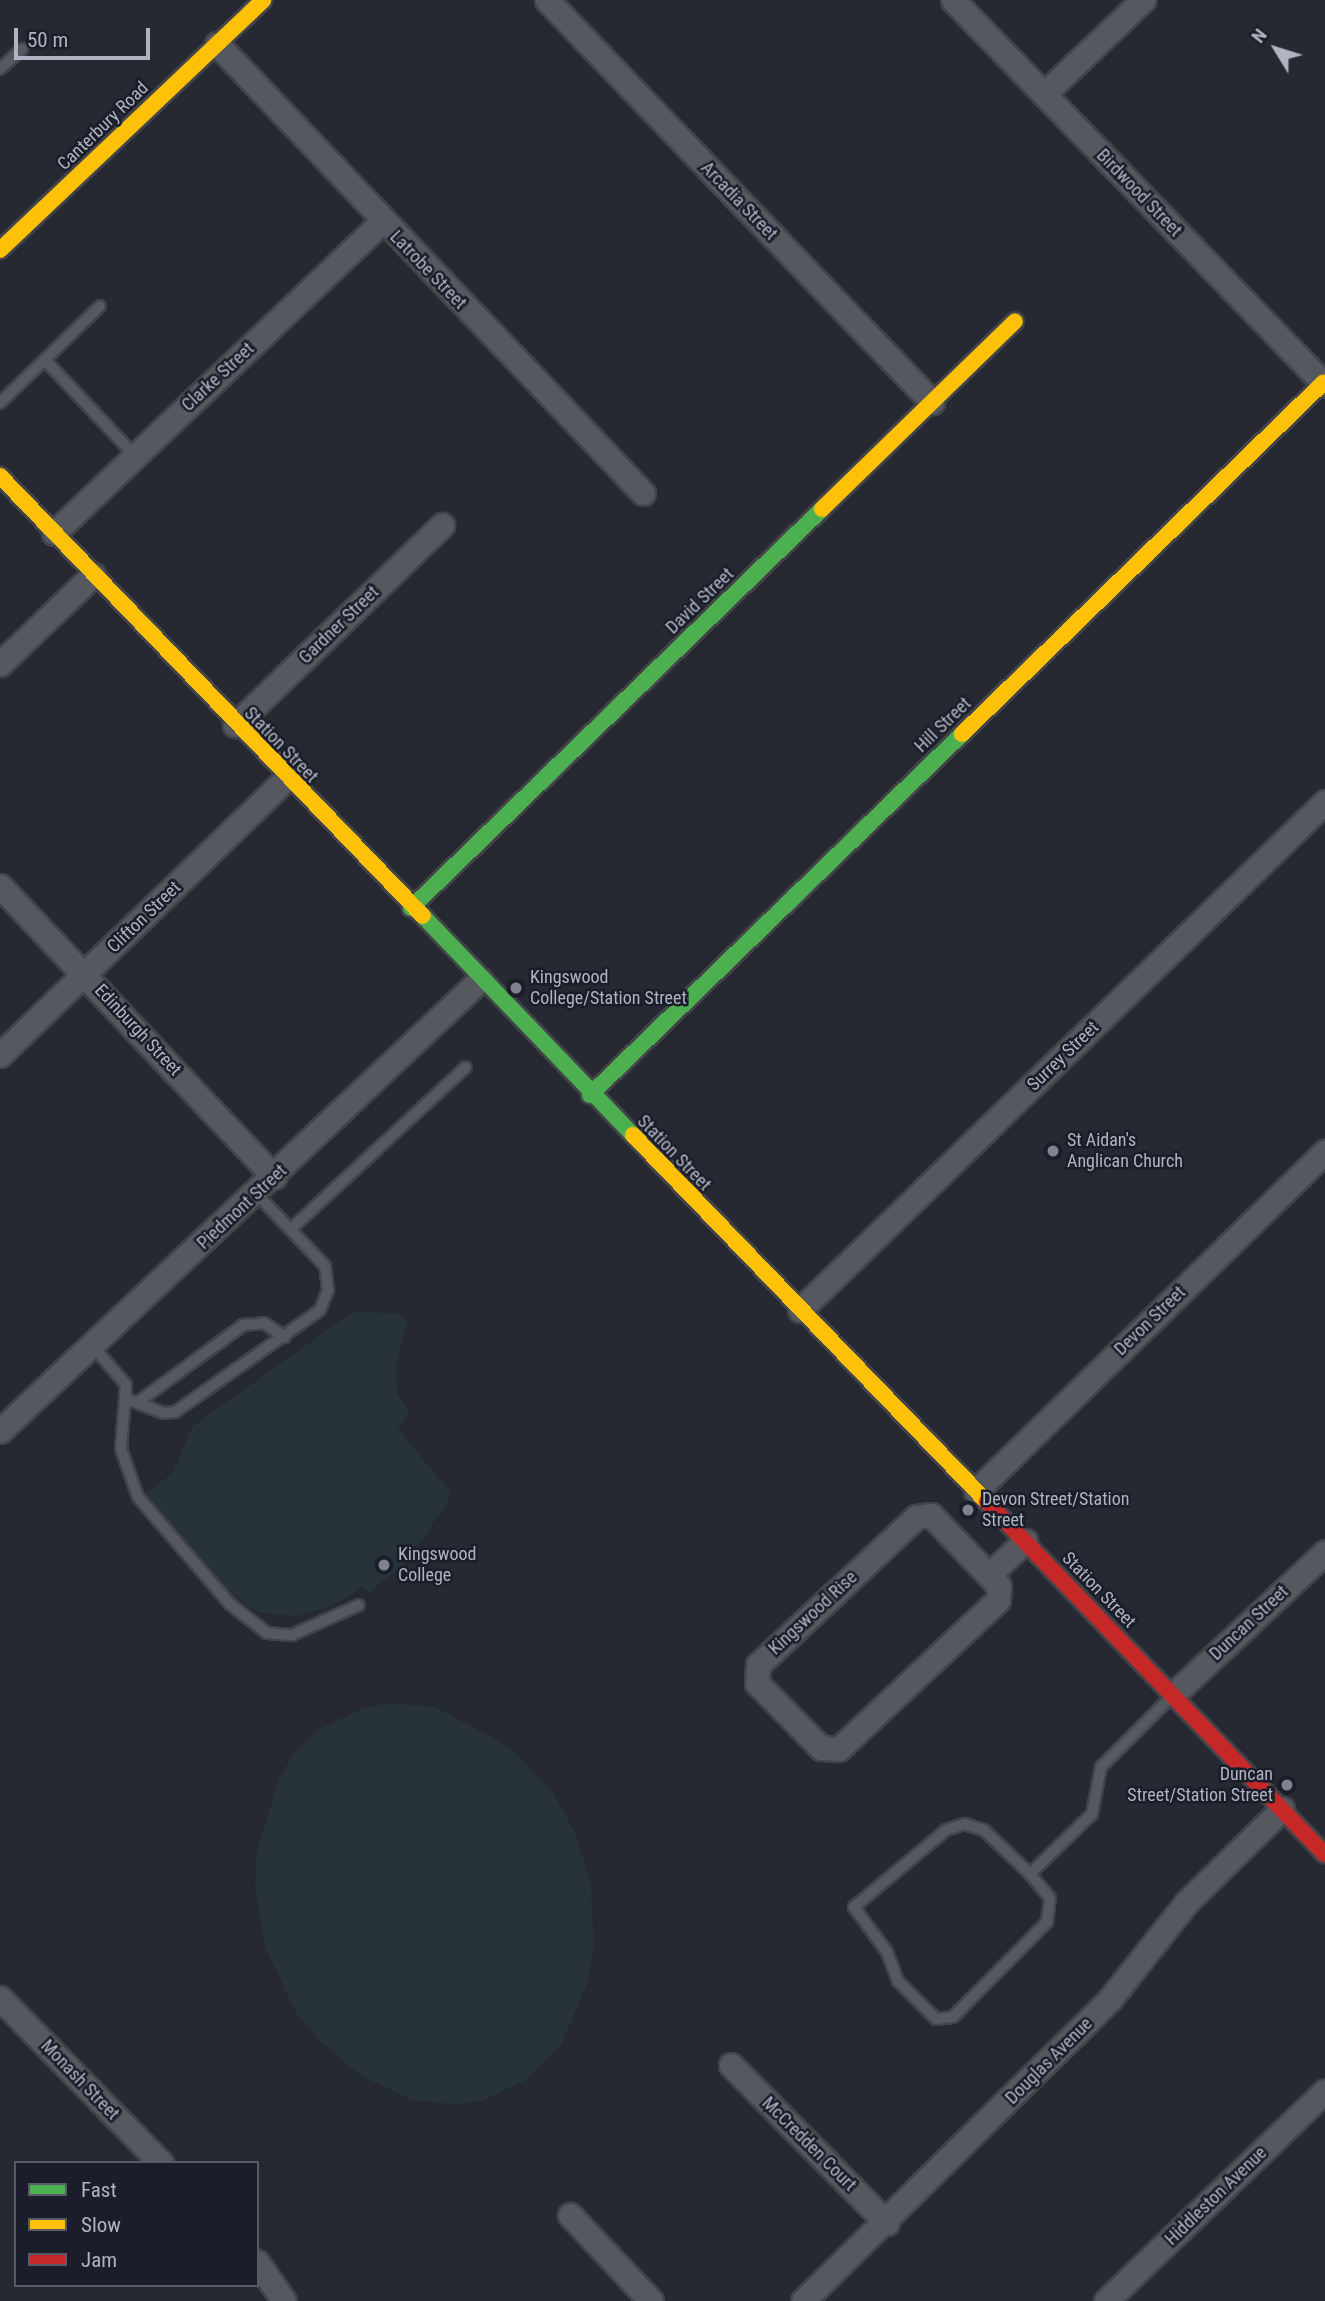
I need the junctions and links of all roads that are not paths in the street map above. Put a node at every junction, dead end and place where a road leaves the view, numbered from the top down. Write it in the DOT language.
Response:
graph roads {
  1 [pos="263,0"];
  2 [pos="547,0"];
  3 [pos="953,0"];
  4 [pos="1143,0"];
  5 [pos="217,44"];
  6 [pos="22,49"];
  7 [pos="0,69"];
  8 [pos="1044,94"];
  9 [pos="382,222"];
  10 [pos="0,250"];
  11 [pos="100,306"];
  12 [pos="1015,321"];
  13 [pos="45,360"];
  14 [pos="1324,384"];
  15 [pos="932,402"];
  16 [pos="0,403"];
  17 [pos="135,456"];
  18 [pos="0,476"];
  19 [pos="643,493"];
  20 [pos="442,526"];
  21 [pos="54,533"];
  22 [pos="93,575"];
  23 [pos="0,664"];
  24 [pos="235,725"];
  25 [pos="286,778"];
  26 [pos="1325,802"];
  27 [pos="0,886"];
  28 [pos="411,908"];
  29 [pos="86,973"];
  30 [pos="480,980"];
  31 [pos="0,1055"];
  32 [pos="466,1067"];
  33 [pos="590,1095"];
  34 [pos="1325,1152"];
  35 [pos="274,1177"];
  36 [pos="257,1194"];
  37 [pos="291,1229"];
  38 [pos="800,1310"];
  39 [pos="285,1337"];
  40 [pos="92,1345"];
  41 [pos="132,1401"];
  42 [pos="0,1431"];
  43 [pos="976,1490"];
  44 [pos="1025,1541"];
  45 [pos="1325,1552"];
  46 [pos="989,1575"];
  47 [pos="359,1605"];
  48 [pos="1174,1694"];
  49 [pos="1282,1810"];
  50 [pos="1325,1854"];
  51 [pos="1030,1874"];
  52 [pos="0,1998"];
  53 [pos="732,2065"];
  54 [pos="1325,2091"];
  55 [pos="159,2161"];
  56 [pos="570,2215"];
  57 [pos="887,2223"];
  58 [pos="259,2265"];
  59 [pos="284,2301"];
  60 [pos="651,2301"];
  61 [pos="803,2301"];
  62 [pos="1106,2301"];
  1 -- 5 [label="main road, Canterbury Road"];
  2 -- 15 [label="street, Arcadia Street"];
  3 -- 8 [label="street, Birdwood Street"];
  4 -- 8 [label="street"];
  5 -- 9 [label="street, Latrobe Street"];
  5 -- 10 [label="main road, Canterbury Road"];
  6 -- 7 [label="lane"];
  8 -- 14 [label="street, Birdwood Street"];
  9 -- 17 [label="street, Clarke Street"];
  9 -- 19 [label="street, Latrobe Street"];
  11 -- 13 [label="lane"];
  12 -- 15 [label="main road, David Street"];
  13 -- 16 [label="lane"];
  13 -- 17 [label="lane"];
  14 -- 33 [label="main road, Hill Street"];
  15 -- 28 [label="main road, David Street"];
  17 -- 21 [label="street, Clarke Street"];
  18 -- 21 [label="main road, Station Street"];
  20 -- 24 [label="street, Gardner Street"];
  21 -- 22 [label="main road, Station Street"];
  22 -- 23 [label="street"];
  22 -- 24 [label="main road, Station Street"];
  24 -- 25 [label="main road, Station Street"];
  25 -- 28 [label="main road, Station Street"];
  25 -- 29 [label="street, Clifton Street"];
  26 -- 38 [label="street, Surrey Street"];
  27 -- 29 [label="street, Edinburgh Street"];
  28 -- 30 [label="main road, Station Street"];
  29 -- 31 [label="street, Clifton Street"];
  29 -- 35 [label="street, Edinburgh Street"];
  30 -- 33 [label="main road, Station Street"];
  30 -- 35 [label="street, Piedmont Street"];
  32 -- 37 [label="lane"];
  33 -- 38 [label="main road, Station Street"];
  34 -- 43 [label="street, Devon Street"];
  35 -- 36 [label="street, Piedmont Street"];
  36 -- 37 [label="lane"];
  36 -- 40 [label="street, Piedmont Street"];
  37 -- 39 [label="lane"];
  38 -- 43 [label="main road, Station Street"];
  39 -- 41 [label="lane"];
  39 -- 41 [label="lane"];
  40 -- 41 [label="lane"];
  40 -- 42 [label="street, Piedmont Street"];
  41 -- 47 [label="lane"];
  43 -- 44 [label="main road, Station Street"];
  44 -- 46 [label="street"];
  44 -- 48 [label="main road, Station Street"];
  45 -- 48 [label="street, Duncan Street"];
  46 -- 46 [label="street, Kingswood Rise"];
  48 -- 49 [label="main road, Station Street"];
  48 -- 51 [label="lane"];
  49 -- 50 [label="main road, Station Street"];
  49 -- 57 [label="street, Douglas Avenue"];
  51 -- 51 [label="lane"];
  52 -- 55 [label="street, Monash Street"];
  53 -- 57 [label="street, McCredden Court"];
  54 -- 62 [label="street, Hiddleston Avenue"];
  56 -- 60 [label="street"];
  57 -- 61 [label="street, Douglas Avenue"];
  58 -- 59 [label="street"];
}
